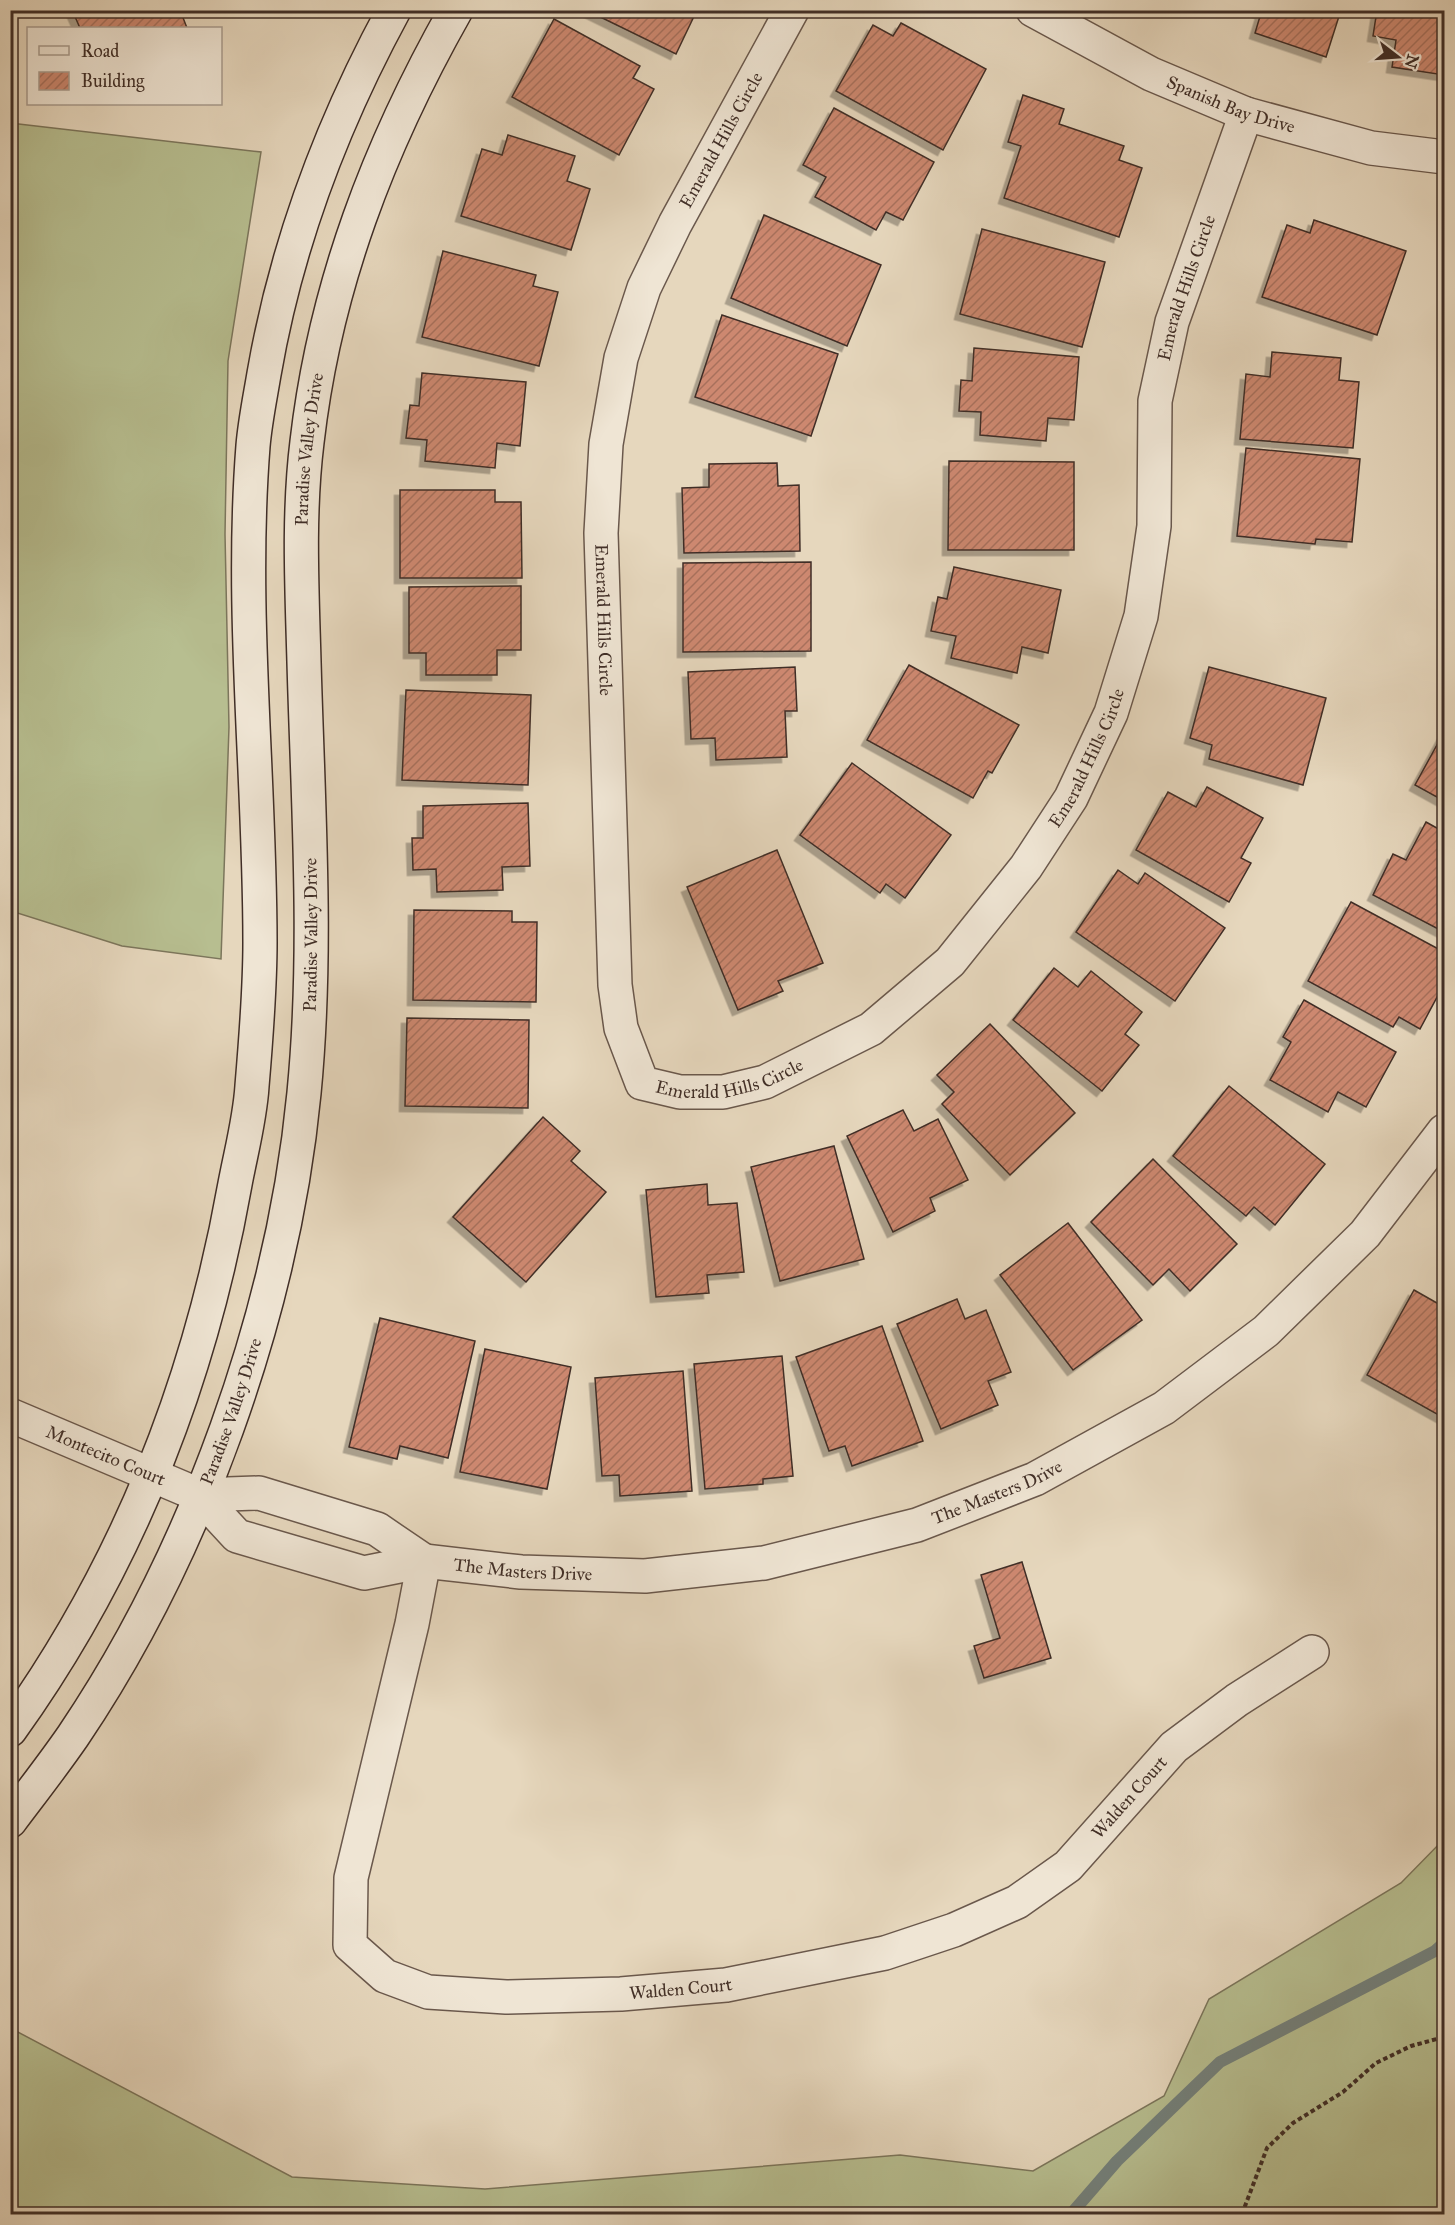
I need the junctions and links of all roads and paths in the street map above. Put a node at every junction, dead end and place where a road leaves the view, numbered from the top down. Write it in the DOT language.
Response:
graph roads {
  1 [pos="394,10"];
  2 [pos="456,10"];
  3 [pos="792,10"];
  4 [pos="1033,10"];
  5 [pos="1246,114"];
  6 [pos="1444,157"];
  7 [pos="1444,1131"];
  8 [pos="10,1415"];
  9 [pos="151,1475"];
  10 [pos="199,1495"];
  11 [pos="424,1561"];
  12 [pos="1312,1652"];
  13 [pos="10,1730"];
  14 [pos="10,1821"];
  15 [pos="1444,2037"];
  16 [pos="1242,2214"];
  1 -- 9 [label="street"];
  2 -- 10 [label="street, Paradise Valley Drive"];
  3 -- 5 [label="street, Emerald Hills Circle"];
  4 -- 5 [label="street, Spanish Bay Drive"];
  5 -- 6 [label="street, Spanish Bay Drive"];
  7 -- 11 [label="street, The Masters Drive"];
  8 -- 9 [label="street, Montecito Court"];
  9 -- 10 [label="street, Montecito Court"];
  9 -- 13 [label="street"];
  10 -- 11 [label="street, The Masters Drive"];
  10 -- 11 [label="street, The Masters Drive"];
  10 -- 14 [label="street, Paradise Valley Drive"];
  11 -- 12 [label="street, Walden Court"];
  15 -- 16 [label="path"];
}
